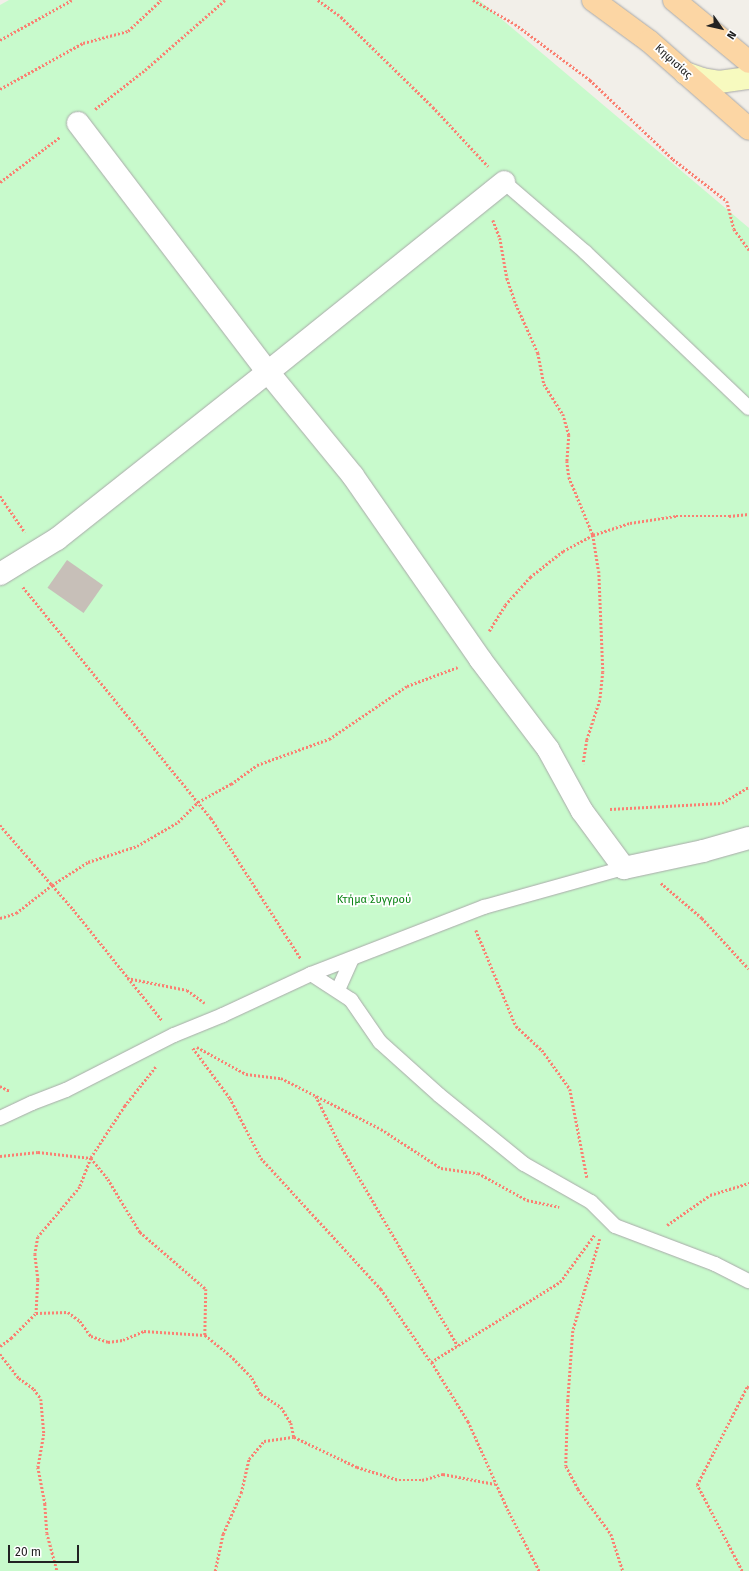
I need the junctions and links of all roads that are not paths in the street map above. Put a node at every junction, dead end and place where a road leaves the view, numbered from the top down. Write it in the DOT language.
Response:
graph roads {
  1 [pos="593,0"];
  2 [pos="674,0"];
  3 [pos="749,62"];
  4 [pos="685,73"];
  5 [pos="749,78"];
  6 [pos="78,123"];
  7 [pos="749,129"];
  8 [pos="504,182"];
  9 [pos="268,372"];
  10 [pos="749,408"];
  11 [pos="5,572"];
  12 [pos="749,838"];
  13 [pos="624,868"];
  14 [pos="352,959"];
  15 [pos="311,974"];
  16 [pos="338,990"];
  17 [pos="0,1118"];
  18 [pos="749,1281"];
  1 -- 4 [label="main road, Κηφισίας"];
  2 -- 3 [label="main road"];
  4 -- 5 [label="street"];
  4 -- 7 [label="main road, Κηφισίας"];
  6 -- 9 [label="street"];
  8 -- 9 [label="street"];
  8 -- 10 [label="lane"];
  9 -- 11 [label="street"];
  9 -- 13 [label="street"];
  12 -- 13 [label="street"];
  13 -- 14 [label="lane"];
  14 -- 15 [label="lane"];
  14 -- 16 [label="lane"];
  15 -- 16 [label="lane"];
  15 -- 17 [label="lane"];
  16 -- 18 [label="lane"];
}
